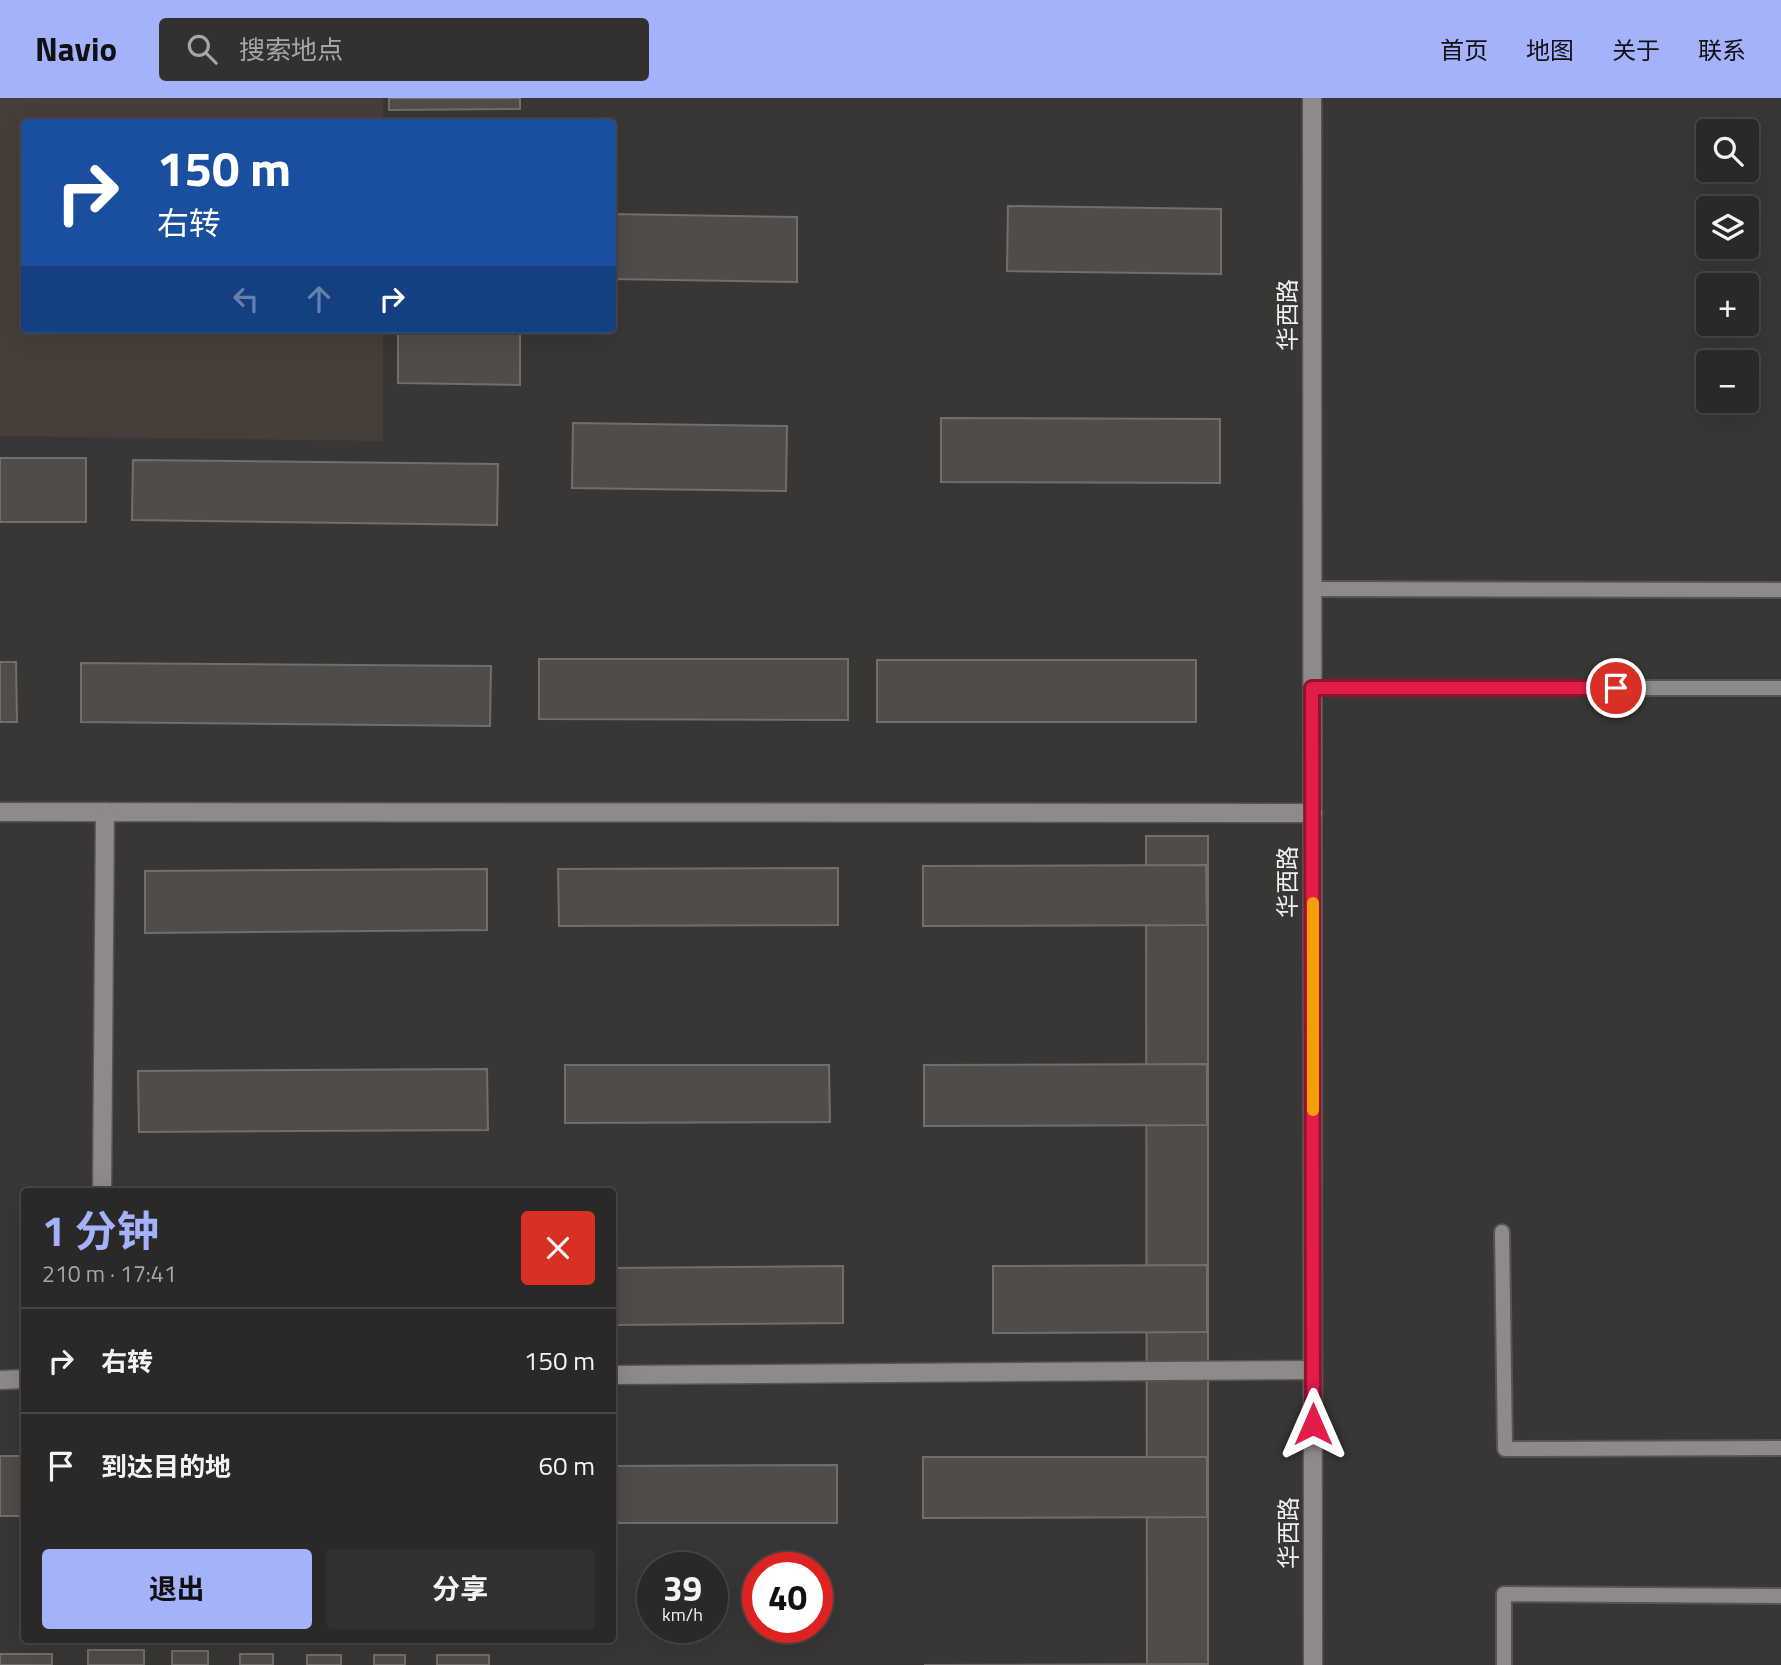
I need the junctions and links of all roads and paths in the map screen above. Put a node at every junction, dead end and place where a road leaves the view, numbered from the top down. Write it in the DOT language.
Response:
graph roads {
  1 [pos="1312,98"];
  2 [pos="1312,589"];
  3 [pos="1781,590"];
  4 [pos="1312,688"];
  5 [pos="1781,688"];
  6 [pos="0,812"];
  7 [pos="105,812"];
  8 [pos="1313,813"];
  9 [pos="102,1188"];
  10 [pos="1502,1232"];
  11 [pos="1313,1370"];
  12 [pos="616,1375"];
  13 [pos="0,1380"];
  14 [pos="21,1380"];
  15 [pos="1781,1448"];
  16 [pos="1781,1596"];
  17 [pos="1314,1665"];
  18 [pos="1504,1665"];
  1 -- 2 [label="street, 华西路"];
  2 -- 3 [label="lane"];
  2 -- 4 [label="street, 华西路"];
  4 -- 5 [label="lane"];
  4 -- 8 [label="street, 华西路"];
  6 -- 7 [label="street"];
  7 -- 8 [label="street"];
  7 -- 9 [label="street"];
  8 -- 11 [label="street, 华西路"];
  10 -- 15 [label="lane"];
  11 -- 12 [label="street"];
  11 -- 17 [label="street, 华西路"];
  13 -- 14 [label="street"];
  16 -- 18 [label="lane"];
}
